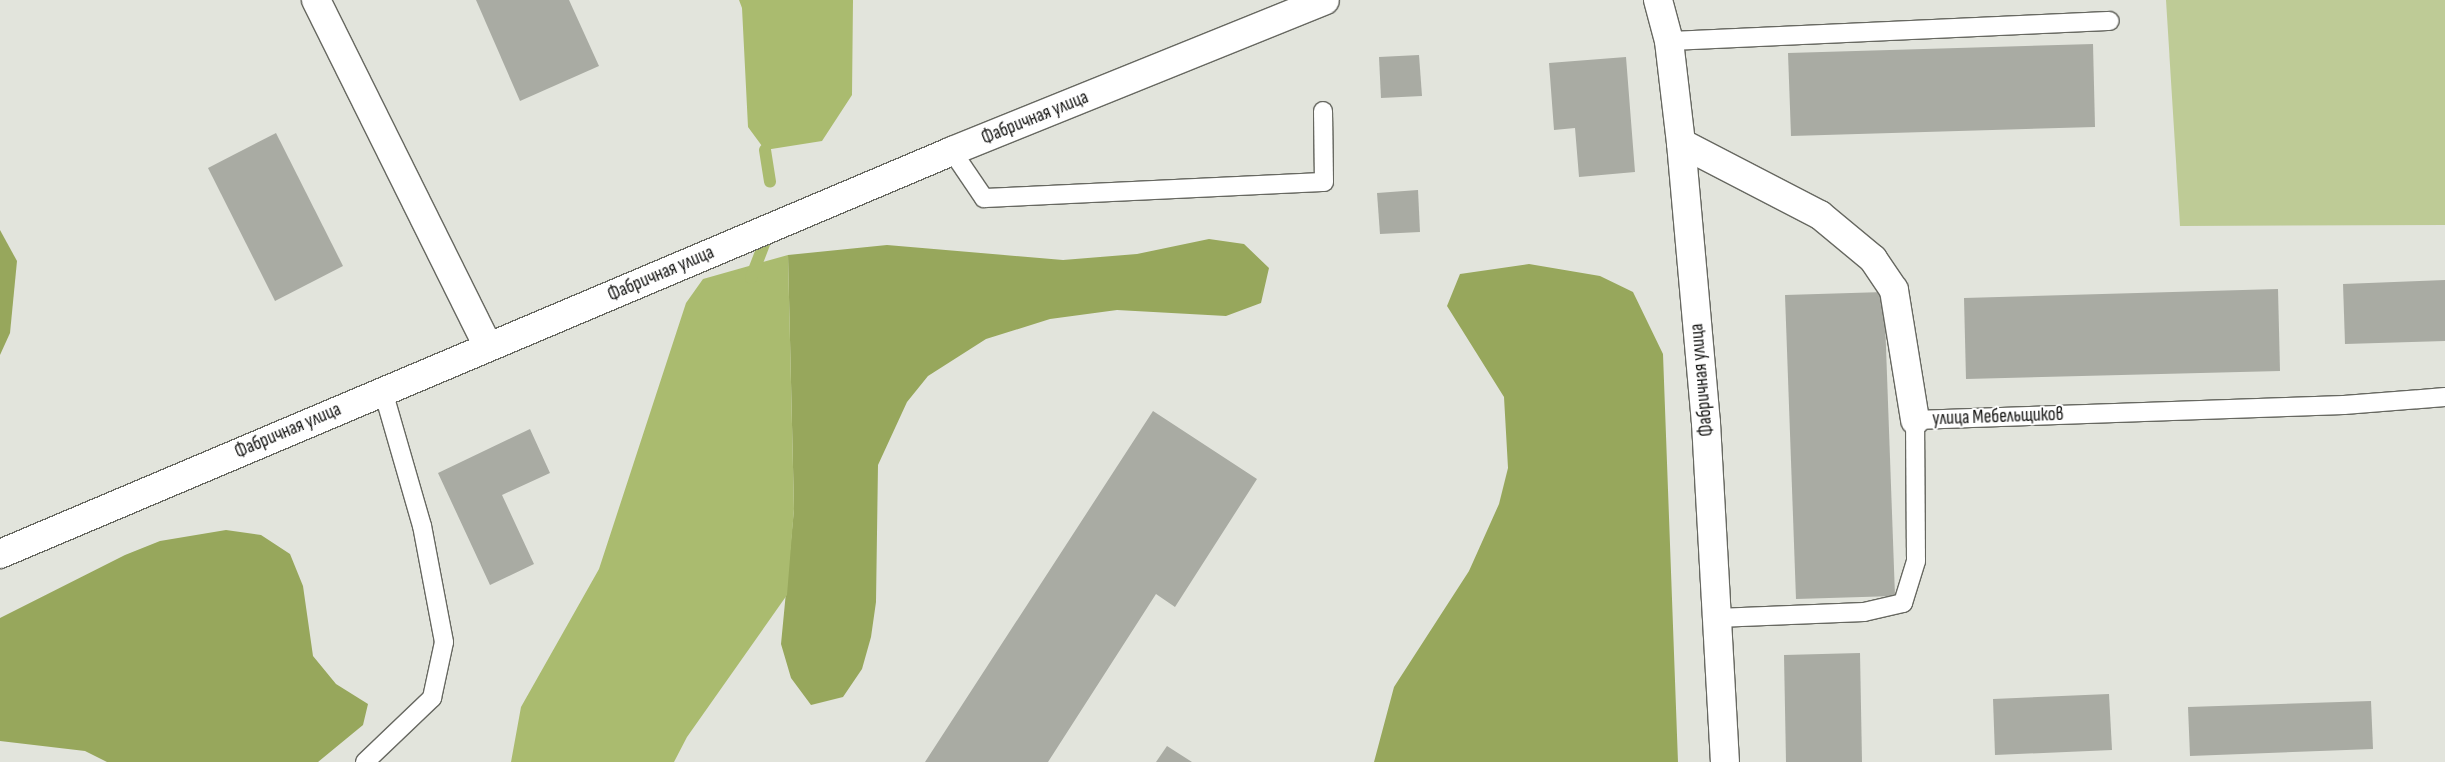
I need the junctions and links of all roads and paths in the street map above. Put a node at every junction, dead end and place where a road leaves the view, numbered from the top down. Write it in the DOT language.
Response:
graph roads {
  1 [pos="316,0"];
  2 [pos="1326,0"];
  3 [pos="1658,0"];
  4 [pos="2110,21"];
  5 [pos="1669,41"];
  6 [pos="1323,111"];
  7 [pos="1681,143"];
  8 [pos="952,151"];
  9 [pos="488,347"];
  10 [pos="383,391"];
  11 [pos="2445,397"];
  12 [pos="1915,420"];
  13 [pos="0,554"];
  14 [pos="1717,618"];
  15 [pos="365,762"];
  16 [pos="1725,762"];
  1 -- 9 [label="street"];
  2 -- 8 [label="street, Фабричная улица"];
  3 -- 5 [label="street, Фабричная улица"];
  4 -- 5 [label="lane"];
  5 -- 7 [label="street, Фабричная улица"];
  6 -- 8 [label="lane"];
  7 -- 12 [label="street, улица Мебельщиков"];
  7 -- 14 [label="street, Фабричная улица"];
  8 -- 9 [label="street, Фабричная улица"];
  9 -- 10 [label="street, Фабричная улица"];
  10 -- 13 [label="street, Фабричная улица"];
  10 -- 15 [label="lane"];
  11 -- 12 [label="lane, улица Мебельщиков"];
  12 -- 14 [label="lane"];
  14 -- 16 [label="street, Фабричная улица"];
}
